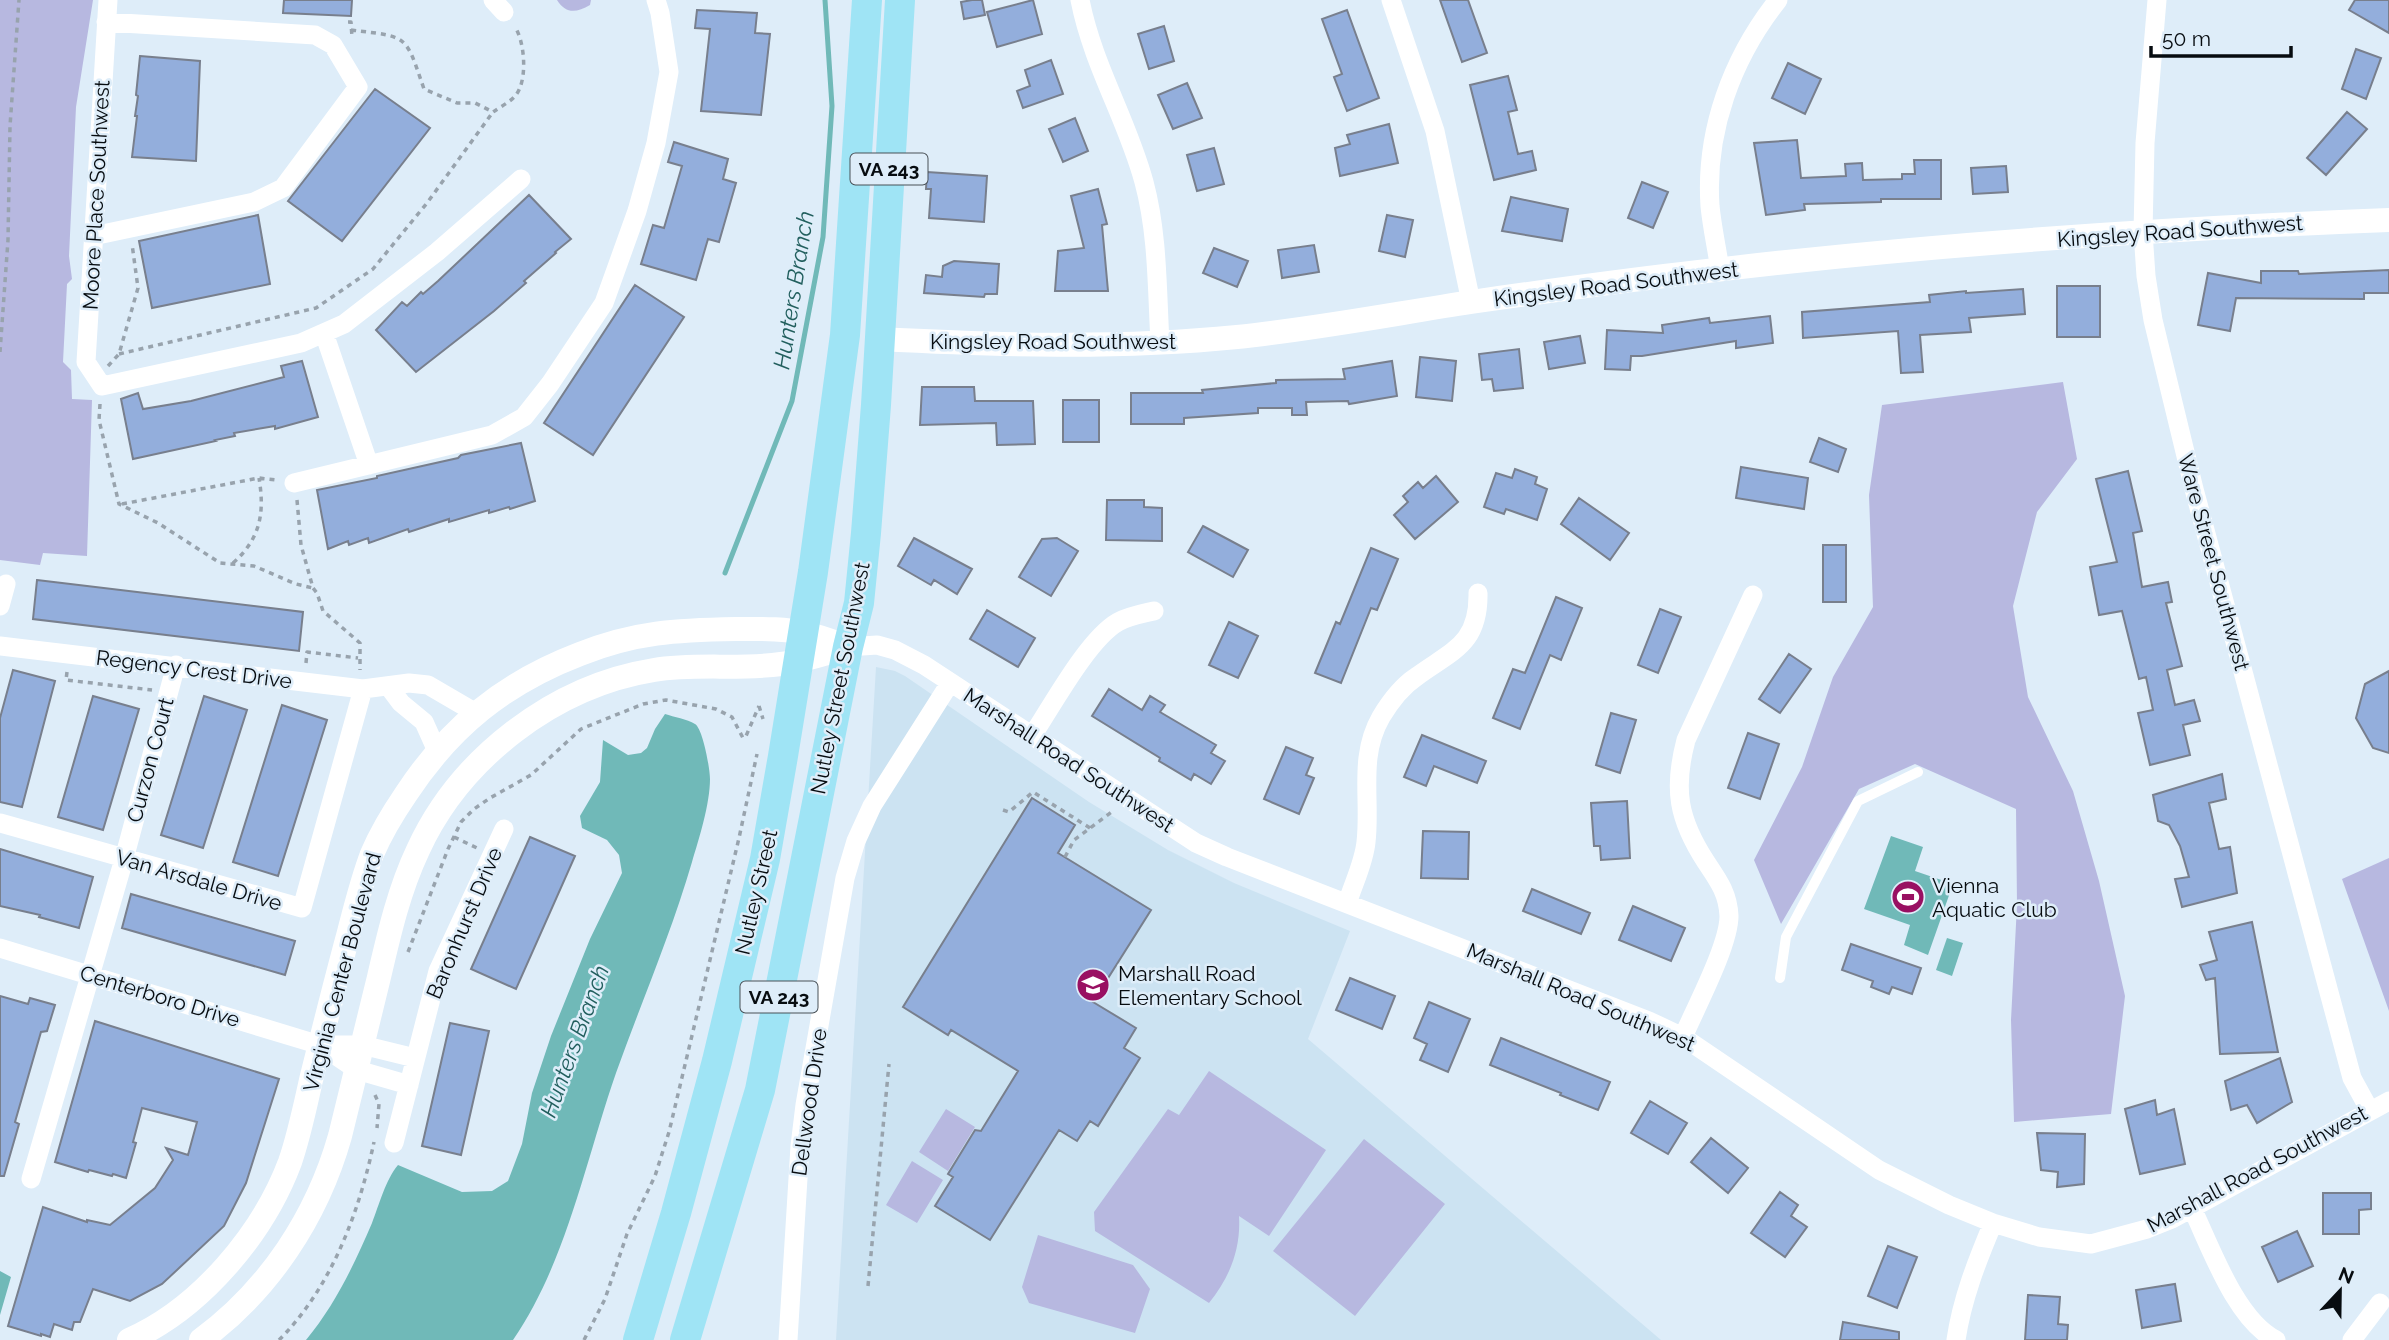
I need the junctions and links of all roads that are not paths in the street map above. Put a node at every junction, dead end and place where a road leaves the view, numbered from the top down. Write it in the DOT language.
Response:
graph roads {
  1 [pos="108,0"];
  2 [pos="656,0"];
  3 [pos="867,0"];
  4 [pos="900,0"];
  5 [pos="1080,0"];
  6 [pos="1391,0"];
  7 [pos="1777,0"];
  8 [pos="2157,0"];
  9 [pos="106,22"];
  10 [pos="521,179"];
  11 [pos="2389,220"];
  12 [pos="2143,232"];
  13 [pos="93,236"];
  14 [pos="1720,270"];
  15 [pos="1471,302"];
  16 [pos="324,333"];
  17 [pos="845,335"];
  18 [pos="879,339"];
  19 [pos="1160,343"];
  20 [pos="369,465"];
  21 [pos="294,483"];
  22 [pos="6,584"];
  23 [pos="1478,593"];
  24 [pos="1753,595"];
  25 [pos="0,606"];
  26 [pos="1154,611"];
  27 [pos="0,646"];
  28 [pos="801,647"];
  29 [pos="848,647"];
  30 [pos="176,666"];
  31 [pos="950,683"];
  32 [pos="388,687"];
  33 [pos="363,689"];
  34 [pos="476,713"];
  35 [pos="1032,736"];
  36 [pos="437,751"];
  37 [pos="1918,772"];
  38 [pos="0,823"];
  39 [pos="504,829"];
  40 [pos="124,859"];
  41 [pos="1347,904"];
  42 [pos="0,948"];
  43 [pos="90,976"];
  44 [pos="1780,978"];
  45 [pos="1683,1037"];
  46 [pos="320,1045"];
  47 [pos="362,1045"];
  48 [pos="415,1058"];
  49 [pos="357,1070"];
  50 [pos="409,1085"];
  51 [pos="2389,1101"];
  52 [pos="2370,1111"];
  53 [pos="394,1143"];
  54 [pos="31,1179"];
  55 [pos="2192,1208"];
  56 [pos="1993,1223"];
  57 [pos="659,1269"];
  58 [pos="2380,1303"];
  59 [pos="129,1340"];
  60 [pos="201,1340"];
  61 [pos="621,1340"];
  62 [pos="638,1340"];
  63 [pos="685,1340"];
  64 [pos="788,1340"];
  65 [pos="1956,1340"];
  66 [pos="2276,1340"];
  67 [pos="2351,1340"];
  1 -- 9 [label="street, Moore Place Southwest"];
  2 -- 20 [label="street"];
  3 -- 17 [label="main road, VA 243"];
  4 -- 18 [label="main road, Nutley Street Southwest / VA 243"];
  5 -- 19 [label="street"];
  6 -- 15 [label="street"];
  7 -- 14 [label="street"];
  8 -- 12 [label="street, Ware Street Southwest"];
  9 -- 13 [label="street, Moore Place Southwest"];
  9 -- 13 [label="street"];
  10 -- 16 [label="street"];
  11 -- 12 [label="street, Kingsley Road Southwest"];
  12 -- 14 [label="street, Kingsley Road Southwest"];
  12 -- 52 [label="street, Ware Street Southwest"];
  13 -- 16 [label="street, Moore Place Southwest"];
  14 -- 15 [label="street, Kingsley Road Southwest"];
  15 -- 19 [label="street, Kingsley Road Southwest"];
  16 -- 20 [label="street"];
  17 -- 18 [label="street, Kingsley Road Southwest"];
  17 -- 28 [label="main road, VA 243"];
  18 -- 19 [label="street, Kingsley Road Southwest"];
  18 -- 29 [label="main road, Nutley Street Southwest / VA 243"];
  20 -- 21 [label="street"];
  22 -- 25 [label="street"];
  23 -- 41 [label="street"];
  24 -- 45 [label="street"];
  26 -- 35 [label="street"];
  27 -- 30 [label="street, Regency Crest Drive"];
  28 -- 29 [label="street, Virginia Center Boulevard"];
  28 -- 34 [label="street, Virginia Center Boulevard"];
  28 -- 47 [label="street, Virginia Center Boulevard"];
  28 -- 57 [label="main road, Nutley Street / VA 243"];
  29 -- 31 [label="street, Marshall Road Southwest"];
  29 -- 63 [label="main road, Nutley Street Southwest / VA 243"];
  30 -- 33 [label="street, Regency Crest Drive"];
  30 -- 40 [label="street, Curzon Court"];
  31 -- 35 [label="street, Marshall Road Southwest"];
  31 -- 64 [label="street, Dellwood Drive"];
  32 -- 33 [label="street, Regency Crest Drive"];
  32 -- 34 [label="street, Regency Crest Drive"];
  32 -- 36 [label="street"];
  33 -- 40 [label="street, Van Arsdale Drive"];
  34 -- 36 [label="street, Virginia Center Boulevard"];
  35 -- 41 [label="street, Marshall Road Southwest"];
  36 -- 46 [label="street, Virginia Center Boulevard"];
  37 -- 44 [label="lane"];
  38 -- 40 [label="street, Van Arsdale Drive"];
  39 -- 48 [label="street, Baronhurst Drive"];
  40 -- 43 [label="street, Curzon Court"];
  41 -- 45 [label="street, Marshall Road Southwest"];
  42 -- 43 [label="street, Centerboro Drive"];
  43 -- 46 [label="street, Centerboro Drive"];
  43 -- 54 [label="street, Curzon Court"];
  45 -- 56 [label="street, Marshall Road Southwest"];
  46 -- 47 [label="street"];
  46 -- 49 [label="street"];
  46 -- 59 [label="street, Virginia Center Boulevard"];
  47 -- 48 [label="street"];
  47 -- 49 [label="street, Virginia Center Boulevard"];
  48 -- 50 [label="street, Baronhurst Drive"];
  49 -- 50 [label="street"];
  49 -- 60 [label="street, Virginia Center Boulevard"];
  50 -- 53 [label="street, Baronhurst Drive"];
  51 -- 52 [label="street, Marshall Road Southwest"];
  52 -- 55 [label="street, Marshall Road Southwest"];
  55 -- 56 [label="street, Marshall Road Southwest"];
  55 -- 66 [label="street"];
  56 -- 65 [label="street"];
  57 -- 61 [label="main road, Nutley Street"];
  57 -- 62 [label="main road, Nutley Street / VA 243"];
  58 -- 67 [label="street"];
}
